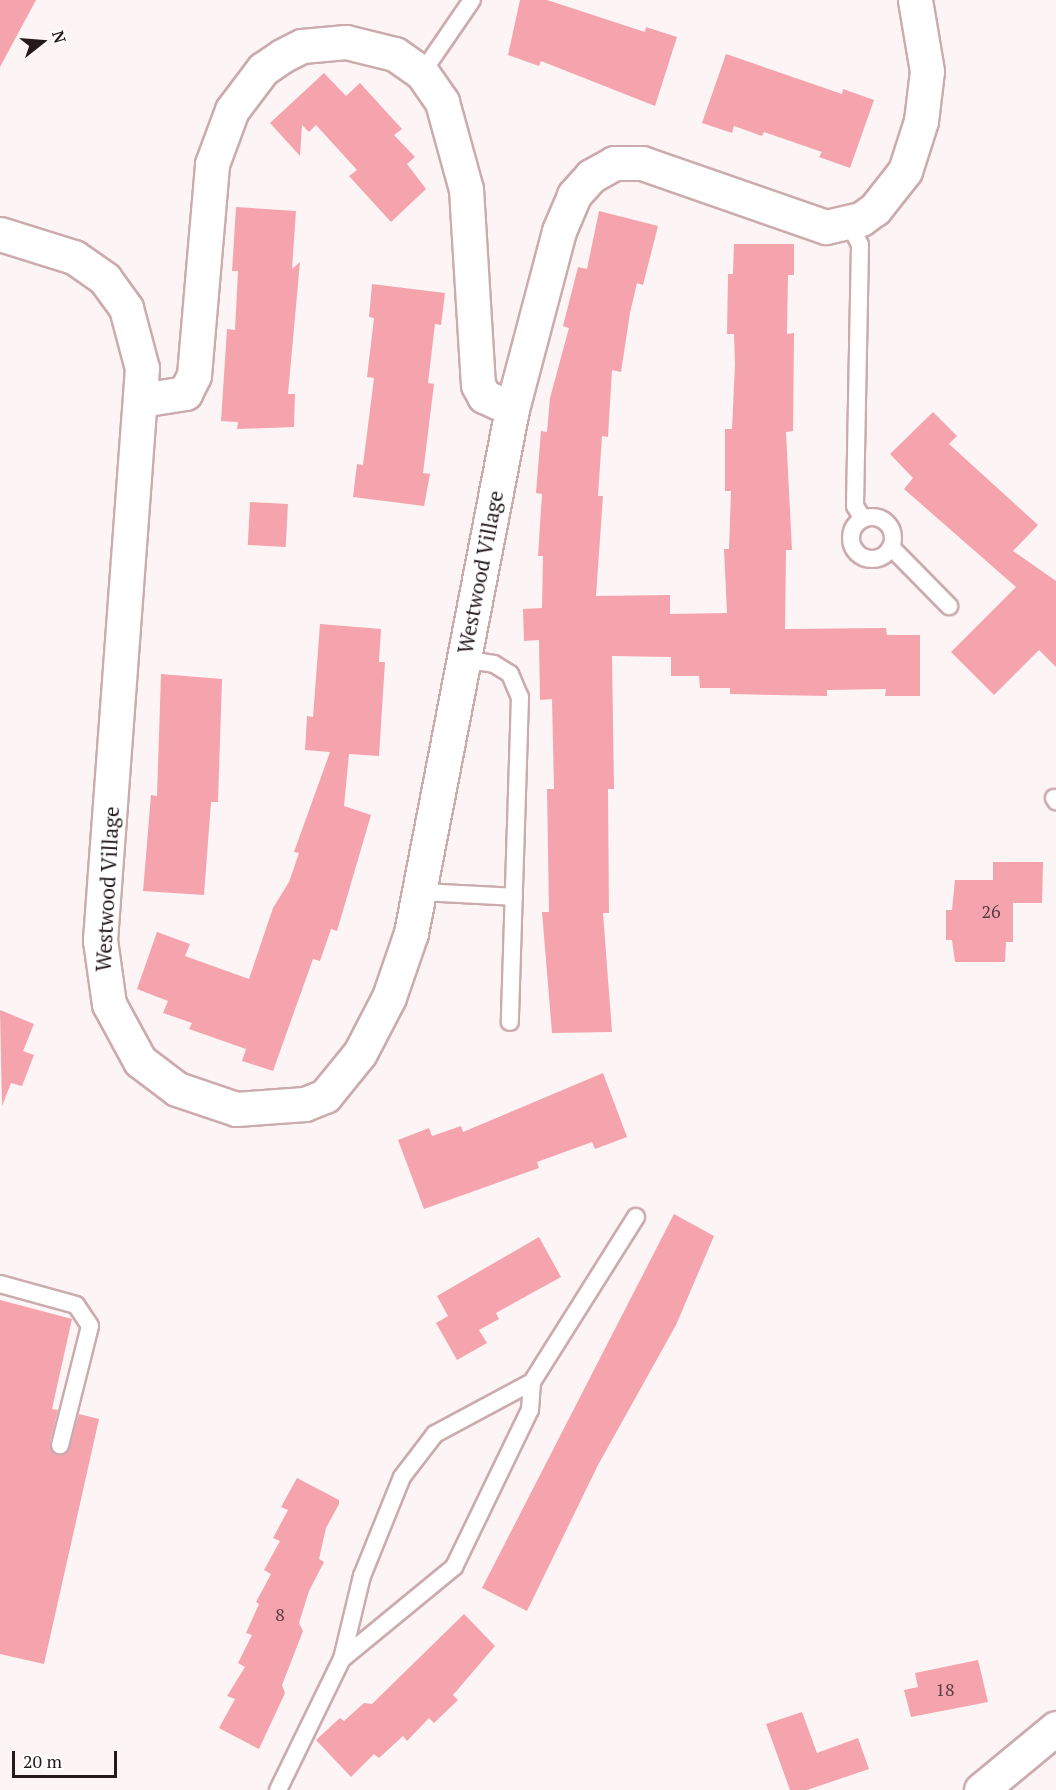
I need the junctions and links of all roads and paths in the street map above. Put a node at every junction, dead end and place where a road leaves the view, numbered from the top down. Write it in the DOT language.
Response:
graph roads {
  1 [pos="472,0"];
  2 [pos="915,0"];
  3 [pos="422,73"];
  4 [pos="850,225"];
  5 [pos="0,234"];
  6 [pos="141,400"];
  7 [pos="513,409"];
  8 [pos="863,519"];
  9 [pos="891,547"];
  10 [pos="949,606"];
  11 [pos="463,659"];
  12 [pos="420,892"];
  13 [pos="514,897"];
  14 [pos="510,1022"];
  15 [pos="636,1217"];
  16 [pos="0,1284"];
  17 [pos="532,1382"];
  18 [pos="60,1445"];
  19 [pos="342,1659"];
  20 [pos="1056,1728"];
  21 [pos="278,1790"];
  22 [pos="981,1790"];
  1 -- 3 [label="lane"];
  2 -- 4 [label="street"];
  3 -- 6 [label="street"];
  3 -- 7 [label="street"];
  4 -- 7 [label="street, Westwood Village"];
  4 -- 8 [label="lane"];
  5 -- 6 [label="street, Westwood Village"];
  6 -- 12 [label="street, Westwood Village"];
  7 -- 11 [label="street, Westwood Village"];
  8 -- 9 [label="lane"];
  8 -- 9 [label="lane"];
  9 -- 10 [label="lane"];
  11 -- 12 [label="street, Westwood Village"];
  11 -- 13 [label="lane"];
  12 -- 13 [label="lane"];
  13 -- 14 [label="lane"];
  15 -- 17 [label="lane"];
  16 -- 18 [label="lane"];
  17 -- 19 [label="lane"];
  17 -- 19 [label="lane"];
  19 -- 21 [label="lane"];
  20 -- 22 [label="street"];
}
